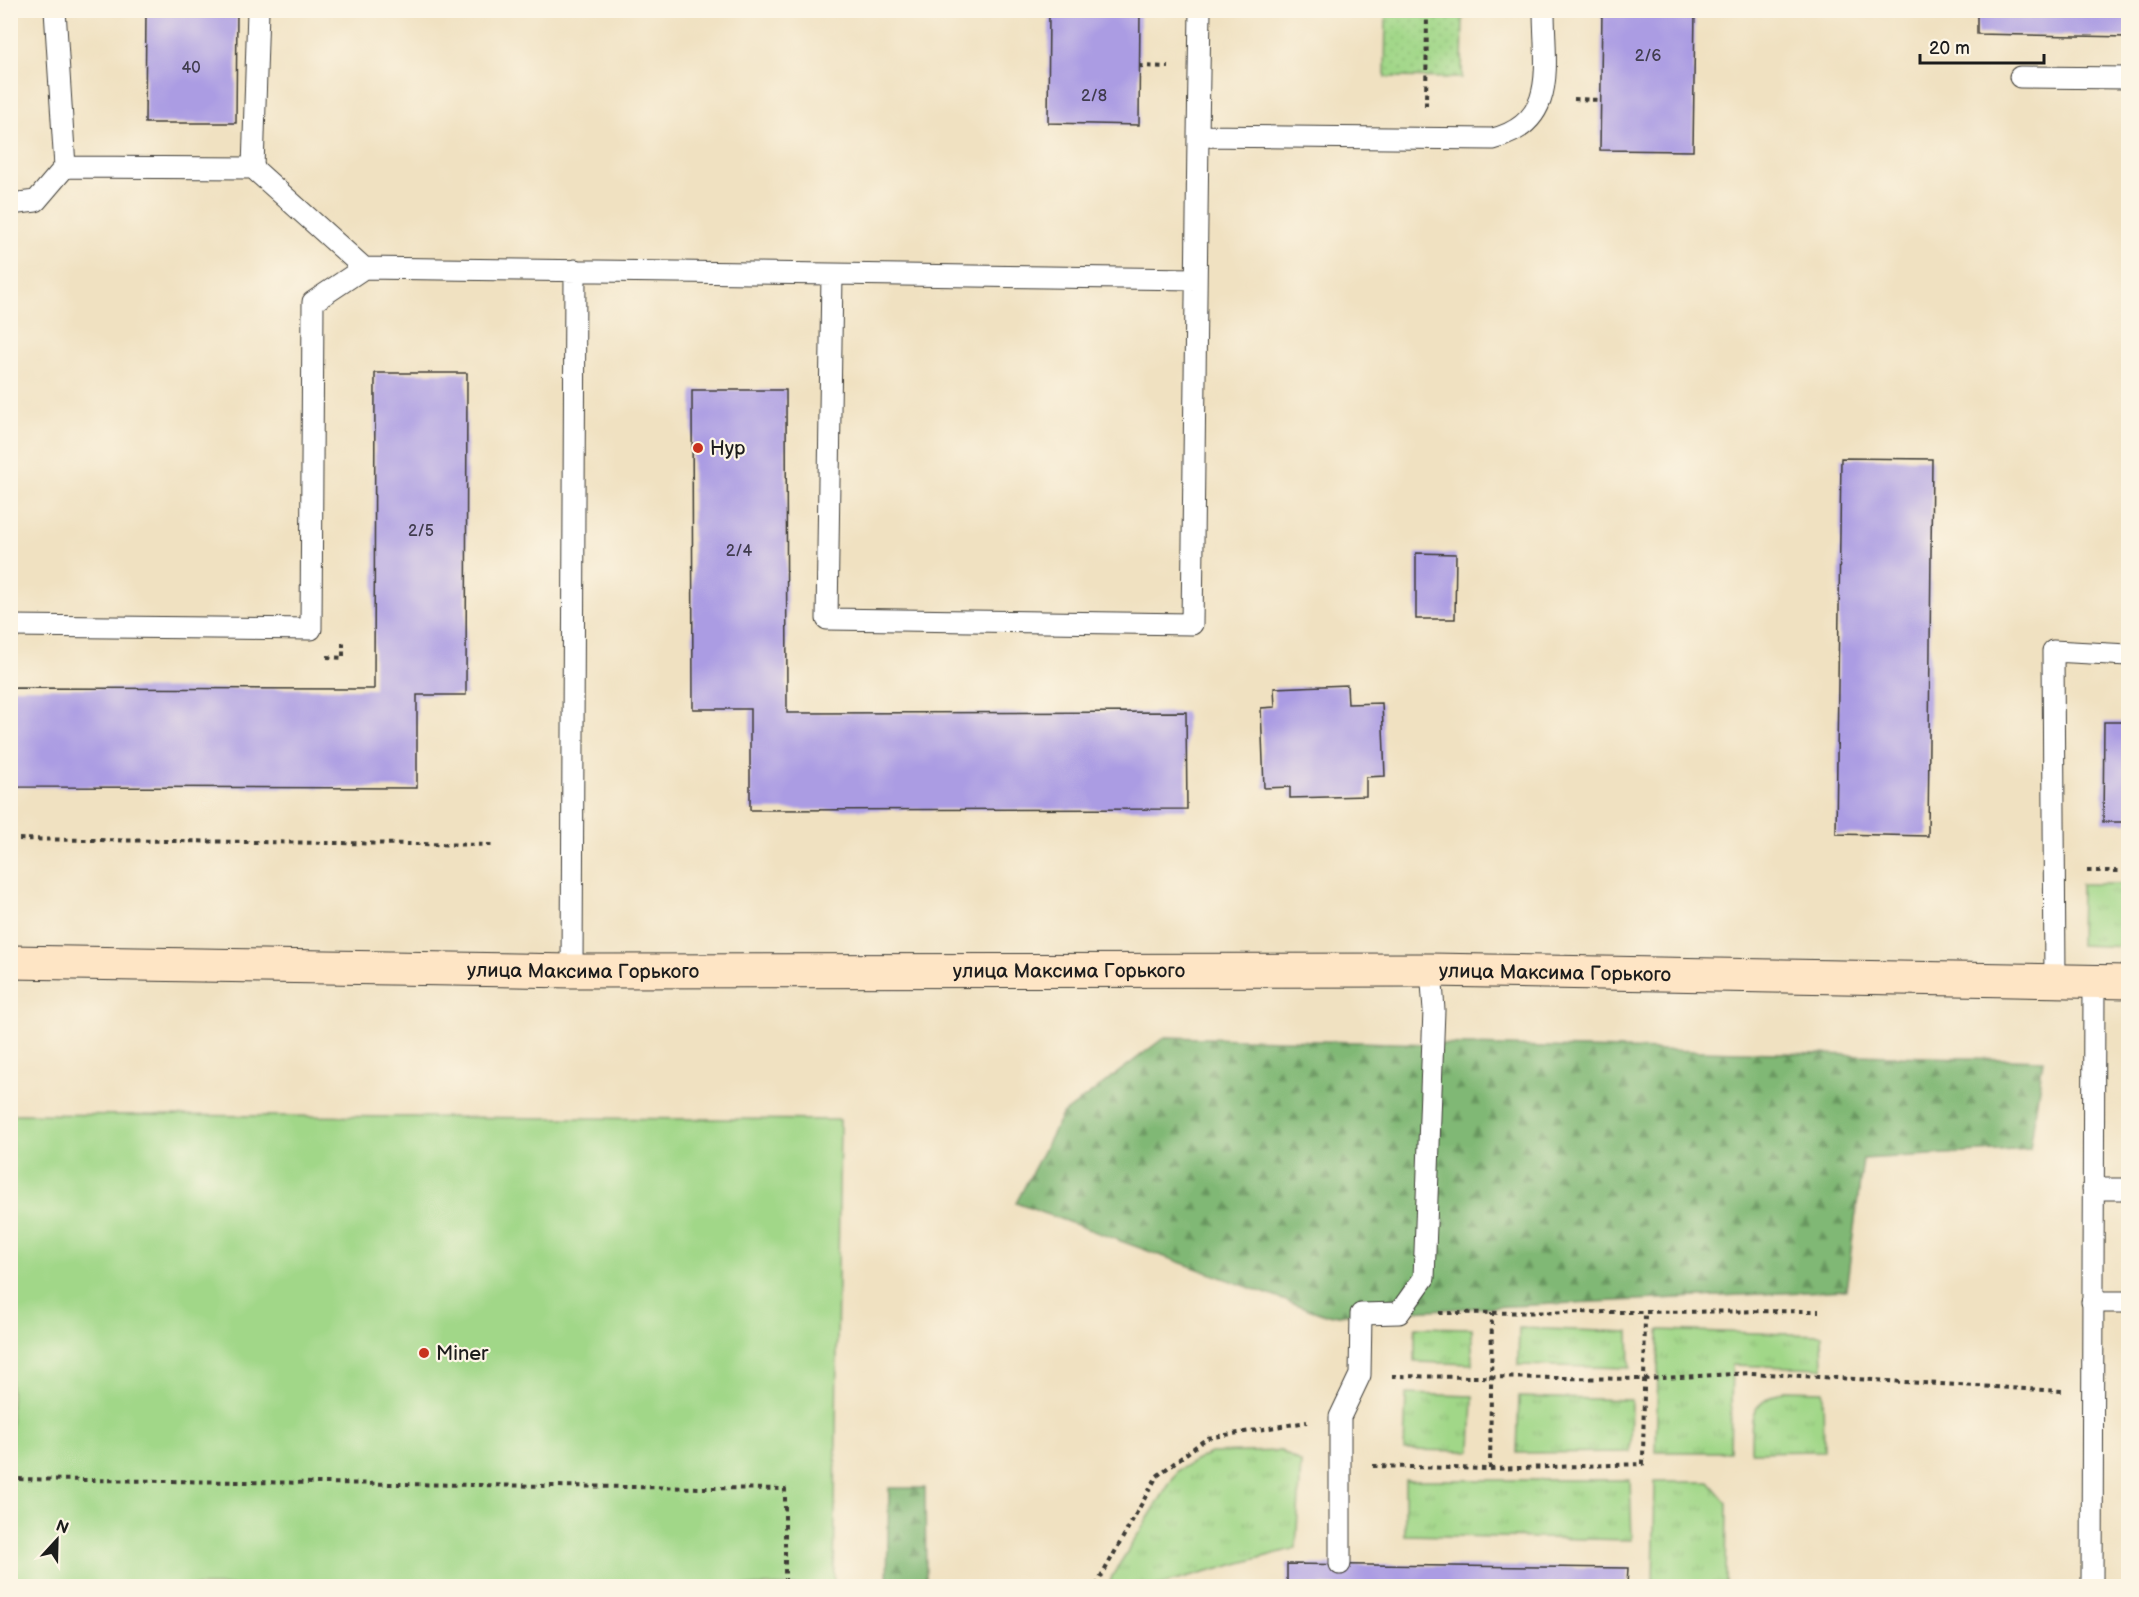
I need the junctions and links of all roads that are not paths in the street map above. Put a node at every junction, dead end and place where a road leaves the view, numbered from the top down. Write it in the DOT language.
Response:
graph roads {
  1 [pos="55,10"];
  2 [pos="258,10"];
  3 [pos="1200,10"];
  4 [pos="1544,10"];
  5 [pos="2020,77"];
  6 [pos="2128,78"];
  7 [pos="1198,136"];
  8 [pos="65,167"];
  9 [pos="253,168"];
  10 [pos="10,204"];
  11 [pos="364,268"];
  12 [pos="575,270"];
  13 [pos="832,274"];
  14 [pos="1196,279"];
  15 [pos="10,626"];
  16 [pos="2128,655"];
  17 [pos="10,962"];
  18 [pos="1431,970"];
  19 [pos="572,971"];
  20 [pos="2055,981"];
  21 [pos="2094,982"];
  22 [pos="2128,982"];
  23 [pos="2093,1189"];
  24 [pos="2128,1189"];
  25 [pos="2092,1302"];
  26 [pos="2128,1302"];
  27 [pos="1340,1564"];
  28 [pos="2092,1587"];
  1 -- 8 [label="lane"];
  2 -- 9 [label="lane"];
  3 -- 7 [label="lane"];
  4 -- 7 [label="lane"];
  5 -- 6 [label="lane"];
  7 -- 14 [label="lane"];
  8 -- 9 [label="lane"];
  8 -- 10 [label="lane"];
  9 -- 11 [label="lane"];
  11 -- 12 [label="lane"];
  11 -- 15 [label="lane"];
  12 -- 13 [label="lane"];
  12 -- 19 [label="lane"];
  13 -- 14 [label="lane"];
  13 -- 14 [label="lane"];
  16 -- 20 [label="lane"];
  17 -- 19 [label="main road, улица Максима Горького"];
  18 -- 19 [label="main road, улица Максима Горького"];
  18 -- 20 [label="main road, улица Максима Горького"];
  18 -- 27 [label="lane"];
  20 -- 21 [label="main road, улица Максима Горького"];
  21 -- 22 [label="main road, улица Максима Горького"];
  21 -- 23 [label="lane"];
  23 -- 24 [label="lane"];
  23 -- 25 [label="lane"];
  25 -- 26 [label="lane"];
  25 -- 28 [label="lane"];
}
